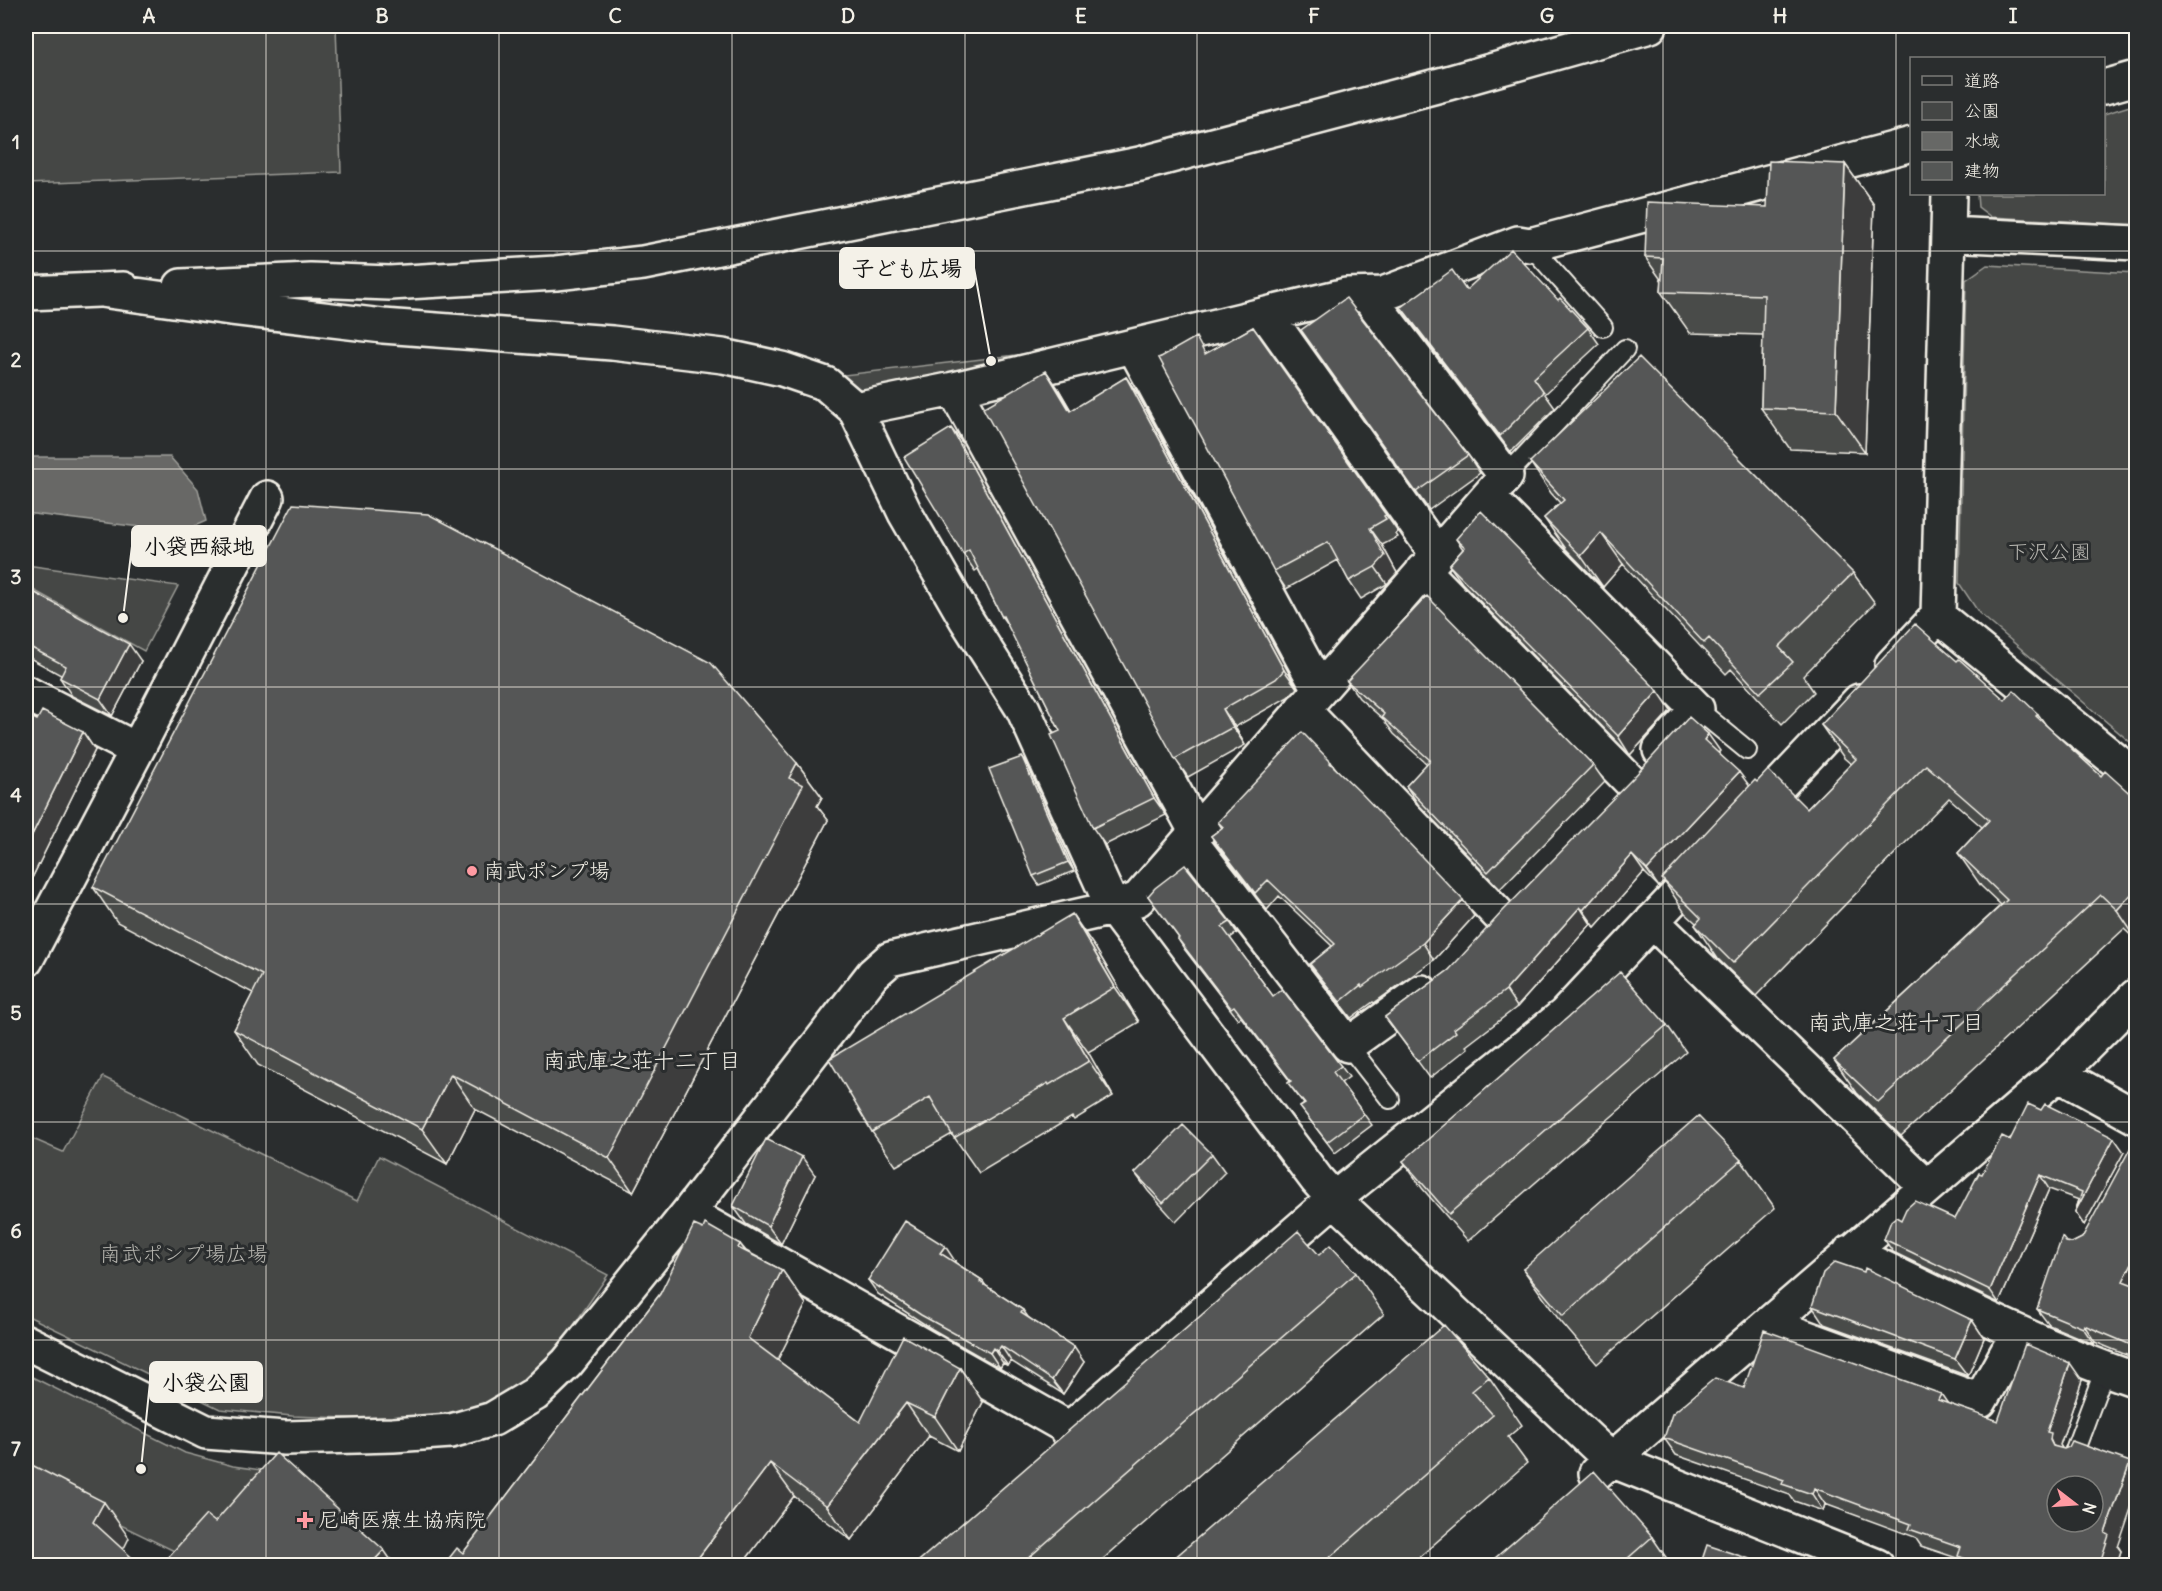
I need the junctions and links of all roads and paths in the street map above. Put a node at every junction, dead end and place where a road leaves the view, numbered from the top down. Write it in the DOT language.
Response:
graph roads {
  1 [pos="1650,26"];
  2 [pos="2136,78"];
  3 [pos="2105,86"];
  4 [pos="1910,144"];
  5 [pos="1950,195"];
  6 [pos="1948,234"];
  7 [pos="2136,243"];
  8 [pos="1530,245"];
  9 [pos="101,290"];
  10 [pos="26,293"];
  11 [pos="1367,295"];
  12 [pos="1267,315"];
  13 [pos="1603,327"];
  14 [pos="1134,347"];
  15 [pos="1624,349"];
  16 [pos="954,389"];
  17 [pos="855,409"];
  18 [pos="1497,486"];
  19 [pos="267,498"];
  20 [pos="1430,562"];
  21 [pos="1938,616"];
  22 [pos="26,693"];
  23 [pos="1310,699"];
  24 [pos="1697,710"];
  25 [pos="137,750"];
  26 [pos="1747,750"];
  27 [pos="2136,777"];
  28 [pos="1194,837"];
  29 [pos="1524,891"];
  30 [pos="1113,908"];
  31 [pos="1500,916"];
  32 [pos="1652,921"];
  33 [pos="1477,941"];
  34 [pos="26,960"];
  35 [pos="1447,974"];
  36 [pos="2136,996"];
  37 [pos="1348,1045"];
  38 [pos="2058,1074"];
  39 [pos="1390,1099"];
  40 [pos="2136,1117"];
  41 [pos="1926,1187"];
  42 [pos="1334,1199"];
  43 [pos="687,1214"];
  44 [pos="1850,1252"];
  45 [pos="1768,1324"];
  46 [pos="2018,1333"];
  47 [pos="26,1342"];
  48 [pos="2105,1369"];
  49 [pos="2136,1380"];
  50 [pos="1070,1429"];
  51 [pos="1044,1452"];
  52 [pos="2073,1455"];
  53 [pos="1611,1460"];
  54 [pos="1576,1490"];
  55 [pos="1877,1566"];
  1 -- 9 [label="street"];
  2 -- 3 [label="street"];
  4 -- 8 [label="street"];
  5 -- 6 [label="street"];
  6 -- 7 [label="street"];
  6 -- 21 [label="street"];
  8 -- 11 [label="street"];
  8 -- 13 [label="lane"];
  9 -- 10 [label="street"];
  9 -- 17 [label="street"];
  11 -- 12 [label="street"];
  11 -- 18 [label="street"];
  12 -- 14 [label="street"];
  12 -- 20 [label="street"];
  14 -- 16 [label="street"];
  14 -- 23 [label="street"];
  15 -- 18 [label="lane"];
  16 -- 17 [label="street"];
  16 -- 28 [label="street"];
  17 -- 30 [label="street"];
  18 -- 20 [label="street"];
  18 -- 24 [label="street"];
  19 -- 25 [label="street"];
  20 -- 23 [label="street"];
  20 -- 24 [label="street"];
  21 -- 27 [label="street"];
  21 -- 32 [label="street"];
  22 -- 25 [label="street"];
  23 -- 28 [label="street"];
  23 -- 31 [label="street"];
  24 -- 26 [label="lane"];
  25 -- 34 [label="street"];
  28 -- 30 [label="street"];
  28 -- 37 [label="street"];
  29 -- 31 [label="street"];
  30 -- 42 [label="street"];
  30 -- 43 [label="street"];
  31 -- 33 [label="street"];
  32 -- 41 [label="street"];
  32 -- 42 [label="street"];
  35 -- 37 [label="street"];
  36 -- 38 [label="street"];
  37 -- 39 [label="lane"];
  38 -- 40 [label="street"];
  38 -- 41 [label="street"];
  41 -- 44 [label="street"];
  42 -- 50 [label="street"];
  42 -- 53 [label="street"];
  43 -- 47 [label="street"];
  43 -- 50 [label="street"];
  44 -- 45 [label="street"];
  44 -- 46 [label="street"];
  45 -- 46 [label="street"];
  45 -- 53 [label="street"];
  46 -- 48 [label="street"];
  48 -- 49 [label="street"];
  48 -- 52 [label="lane"];
  50 -- 51 [label="street"];
  53 -- 54 [label="street"];
  53 -- 55 [label="street"];
}
